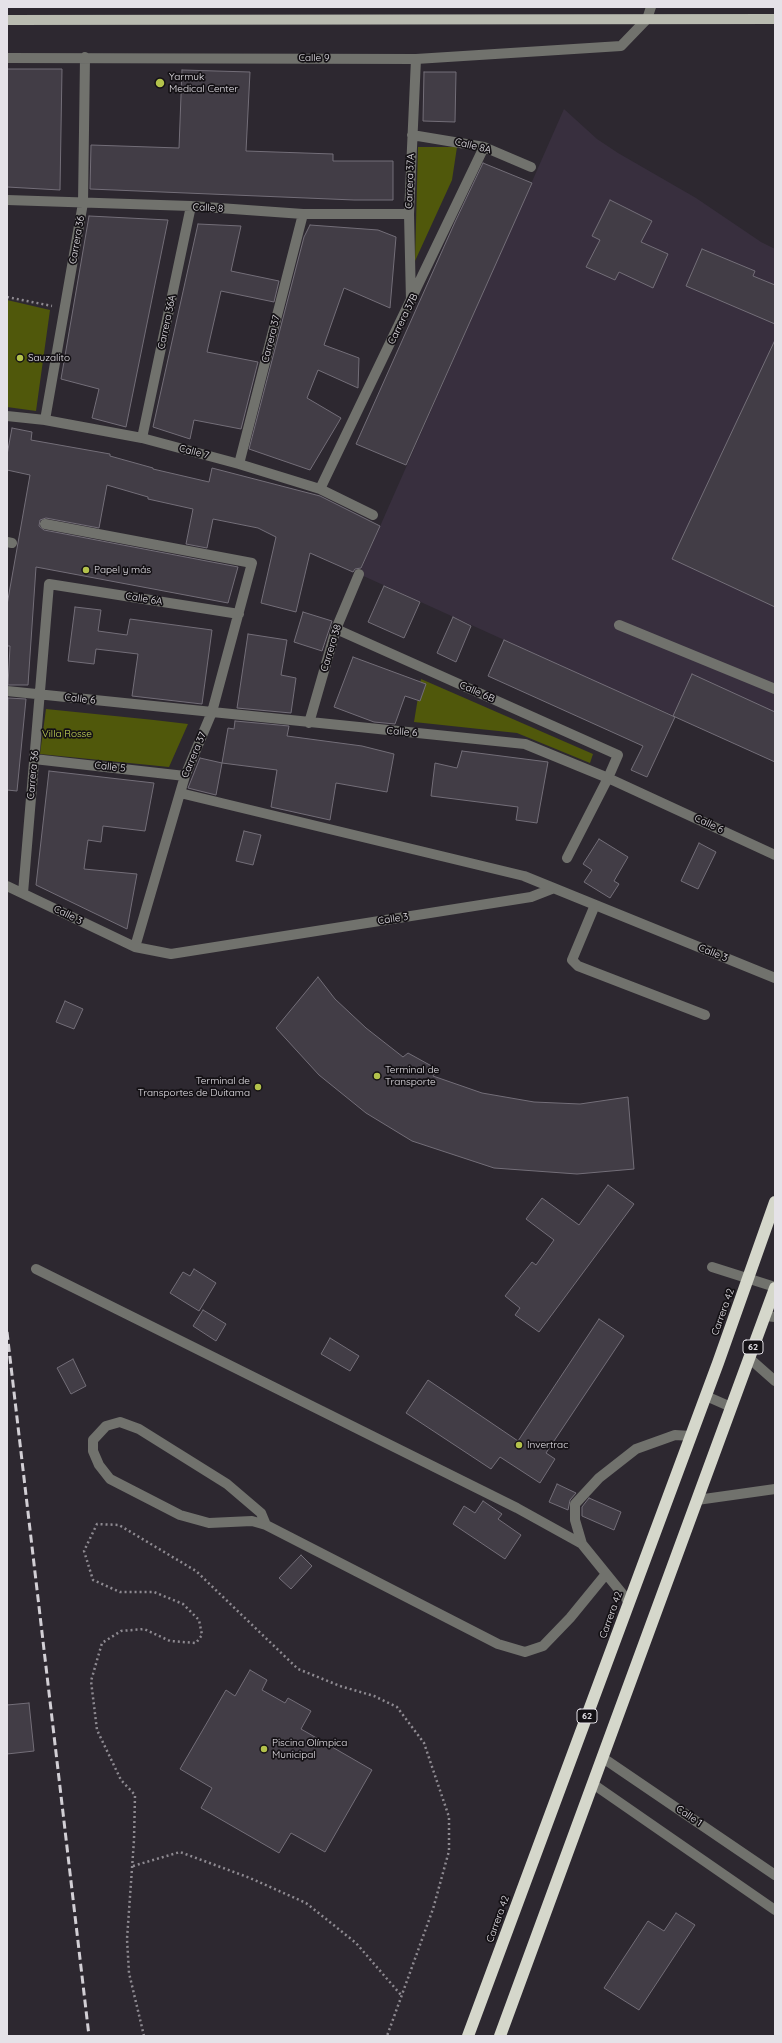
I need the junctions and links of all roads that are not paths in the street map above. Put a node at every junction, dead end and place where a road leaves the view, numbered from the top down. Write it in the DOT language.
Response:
graph roads {
  1 [pos="651,7"];
  2 [pos="646,19"];
  3 [pos="775,19"];
  4 [pos="7,20"];
  5 [pos="85,57"];
  6 [pos="7,58"];
  7 [pos="416,59"];
  8 [pos="412,135"];
  9 [pos="484,147"];
  10 [pos="531,167"];
  11 [pos="7,200"];
  12 [pos="83,203"];
  13 [pos="191,206"];
  14 [pos="303,214"];
  15 [pos="409,214"];
  16 [pos="411,303"];
  17 [pos="7,416"];
  18 [pos="45,420"];
  19 [pos="142,438"];
  20 [pos="239,464"];
  21 [pos="320,489"];
  22 [pos="373,515"];
  23 [pos="45,524"];
  24 [pos="359,574"];
  25 [pos="49,584"];
  26 [pos="240,614"];
  27 [pos="619,625"];
  28 [pos="336,629"];
  29 [pos="775,689"];
  30 [pos="7,692"];
  31 [pos="40,695"];
  32 [pos="212,712"];
  33 [pos="309,723"];
  34 [pos="34,759"];
  35 [pos="185,776"];
  36 [pos="608,778"];
  37 [pos="180,793"];
  38 [pos="775,855"];
  39 [pos="567,858"];
  40 [pos="7,886"];
  41 [pos="554,888"];
  42 [pos="23,893"];
  43 [pos="595,905"];
  44 [pos="135,947"];
  45 [pos="775,978"];
  46 [pos="705,1015"];
  47 [pos="775,1202"];
  48 [pos="712,1267"];
  49 [pos="36,1270"];
  50 [pos="748,1278"];
  51 [pos="775,1288"];
  52 [pos="770,1316"];
  53 [pos="749,1358"];
  54 [pos="775,1381"];
  55 [pos="706,1396"];
  56 [pos="731,1407"];
  57 [pos="691,1436"];
  58 [pos="775,1488"];
  59 [pos="697,1500"];
  60 [pos="266,1525"];
  61 [pos="582,1544"];
  62 [pos="606,1574"];
  63 [pos="629,1602"];
  64 [pos="603,1758"];
  65 [pos="593,1784"];
  66 [pos="775,1875"];
  67 [pos="775,1910"];
  68 [pos="468,2036"];
  69 [pos="500,2036"];
  1 -- 2 [label="street"];
  2 -- 3 [label="main road"];
  2 -- 4 [label="main road"];
  2 -- 7 [label="street, Calle 9"];
  5 -- 6 [label="street, Calle 9"];
  5 -- 7 [label="street, Calle 9"];
  5 -- 12 [label="street, Carrera 36"];
  7 -- 8 [label="street, Carrera 37A"];
  8 -- 9 [label="street, Calle 8A"];
  8 -- 15 [label="street, Carrera 37A"];
  9 -- 10 [label="street, Calle 8A"];
  9 -- 16 [label="street, Carrera 37B"];
  11 -- 12 [label="street, Calle 8"];
  12 -- 13 [label="street, Calle 8"];
  12 -- 18 [label="street, Carrera 36"];
  13 -- 14 [label="street, Calle 8"];
  13 -- 19 [label="street, Carrera 36A"];
  14 -- 15 [label="street, Calle 8"];
  14 -- 20 [label="street, Carrera 37"];
  15 -- 16 [label="street, Carrera 37A"];
  16 -- 21 [label="street, Carrera 37B"];
  17 -- 18 [label="street, Calle 7"];
  18 -- 19 [label="street, Calle 7"];
  19 -- 20 [label="street, Calle 7"];
  20 -- 21 [label="street, Calle 7"];
  21 -- 22 [label="street, Calle 7"];
  23 -- 26 [label="street, Carrera 37"];
  24 -- 28 [label="street, Carrera 38"];
  25 -- 26 [label="street, Calle 6A"];
  25 -- 31 [label="street, Carrera 36"];
  26 -- 32 [label="street, Carrera 37"];
  27 -- 29 [label="street"];
  28 -- 33 [label="street, Carrera 38"];
  28 -- 36 [label="street, Calle 6B"];
  30 -- 31 [label="street, Calle 6"];
  31 -- 32 [label="street, Calle 6"];
  31 -- 34 [label="street, Carrera 36"];
  32 -- 33 [label="street, Calle 6"];
  32 -- 35 [label="street, Carrera 37"];
  33 -- 36 [label="street, Calle 6"];
  34 -- 35 [label="street, Calle 5"];
  34 -- 42 [label="street, Carrera 36"];
  35 -- 37 [label="street, Carrera 37"];
  36 -- 38 [label="street, Calle 6"];
  36 -- 39 [label="street"];
  37 -- 41 [label="street"];
  37 -- 44 [label="street, Carrera 37"];
  40 -- 42 [label="street, Calle 3"];
  41 -- 43 [label="street, Calle 3"];
  41 -- 44 [label="street, Calle 3"];
  42 -- 44 [label="street, Calle 3"];
  43 -- 45 [label="street, Calle 3"];
  43 -- 46 [label="street"];
  47 -- 50 [label="highway, Carrera 42 / 62"];
  48 -- 50 [label="street"];
  49 -- 61 [label="street"];
  50 -- 51 [label="street"];
  50 -- 55 [label="highway, Carrera 42 / 62"];
  51 -- 52 [label="highway, 62"];
  52 -- 53 [label="highway, 62"];
  53 -- 54 [label="street"];
  53 -- 56 [label="highway, 62"];
  55 -- 56 [label="street"];
  55 -- 57 [label="highway, Carrera 42 / 62"];
  56 -- 59 [label="highway, 62"];
  57 -- 61 [label="street"];
  57 -- 63 [label="highway, Carrera 42 / 62"];
  58 -- 59 [label="street"];
  59 -- 64 [label="highway, 62"];
  60 -- 60 [label="street"];
  60 -- 62 [label="street"];
  61 -- 62 [label="street"];
  62 -- 63 [label="street"];
  63 -- 68 [label="highway, Carrera 42 / 62"];
  64 -- 65 [label="highway, 62"];
  64 -- 66 [label="street, Calle 1"];
  65 -- 67 [label="street"];
  65 -- 69 [label="highway, 62"];
}
